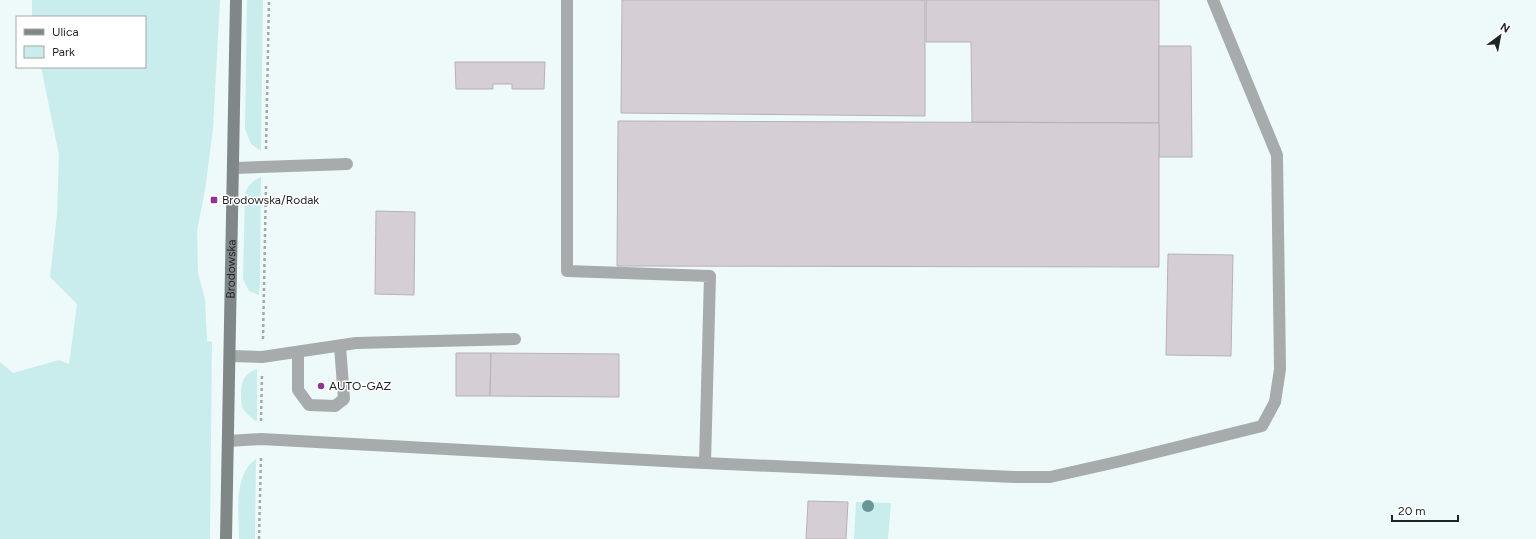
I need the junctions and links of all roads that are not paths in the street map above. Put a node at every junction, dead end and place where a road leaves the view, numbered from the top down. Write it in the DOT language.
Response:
graph roads {
  1 [pos="236,0"];
  2 [pos="567,0"];
  3 [pos="1212,0"];
  4 [pos="347,164"];
  5 [pos="234,168"];
  6 [pos="515,339"];
  7 [pos="340,346"];
  8 [pos="298,352"];
  9 [pos="230,356"];
  10 [pos="228,441"];
  11 [pos="705,463"];
  12 [pos="226,539"];
  1 -- 5 [label="street, Brodowska"];
  2 -- 11 [label="lane"];
  3 -- 11 [label="lane"];
  4 -- 5 [label="lane"];
  5 -- 9 [label="street, Brodowska"];
  6 -- 7 [label="lane"];
  7 -- 8 [label="lane"];
  7 -- 8 [label="lane"];
  8 -- 9 [label="lane"];
  9 -- 10 [label="street, Brodowska"];
  10 -- 11 [label="lane"];
  10 -- 12 [label="street, Brodowska"];
}
